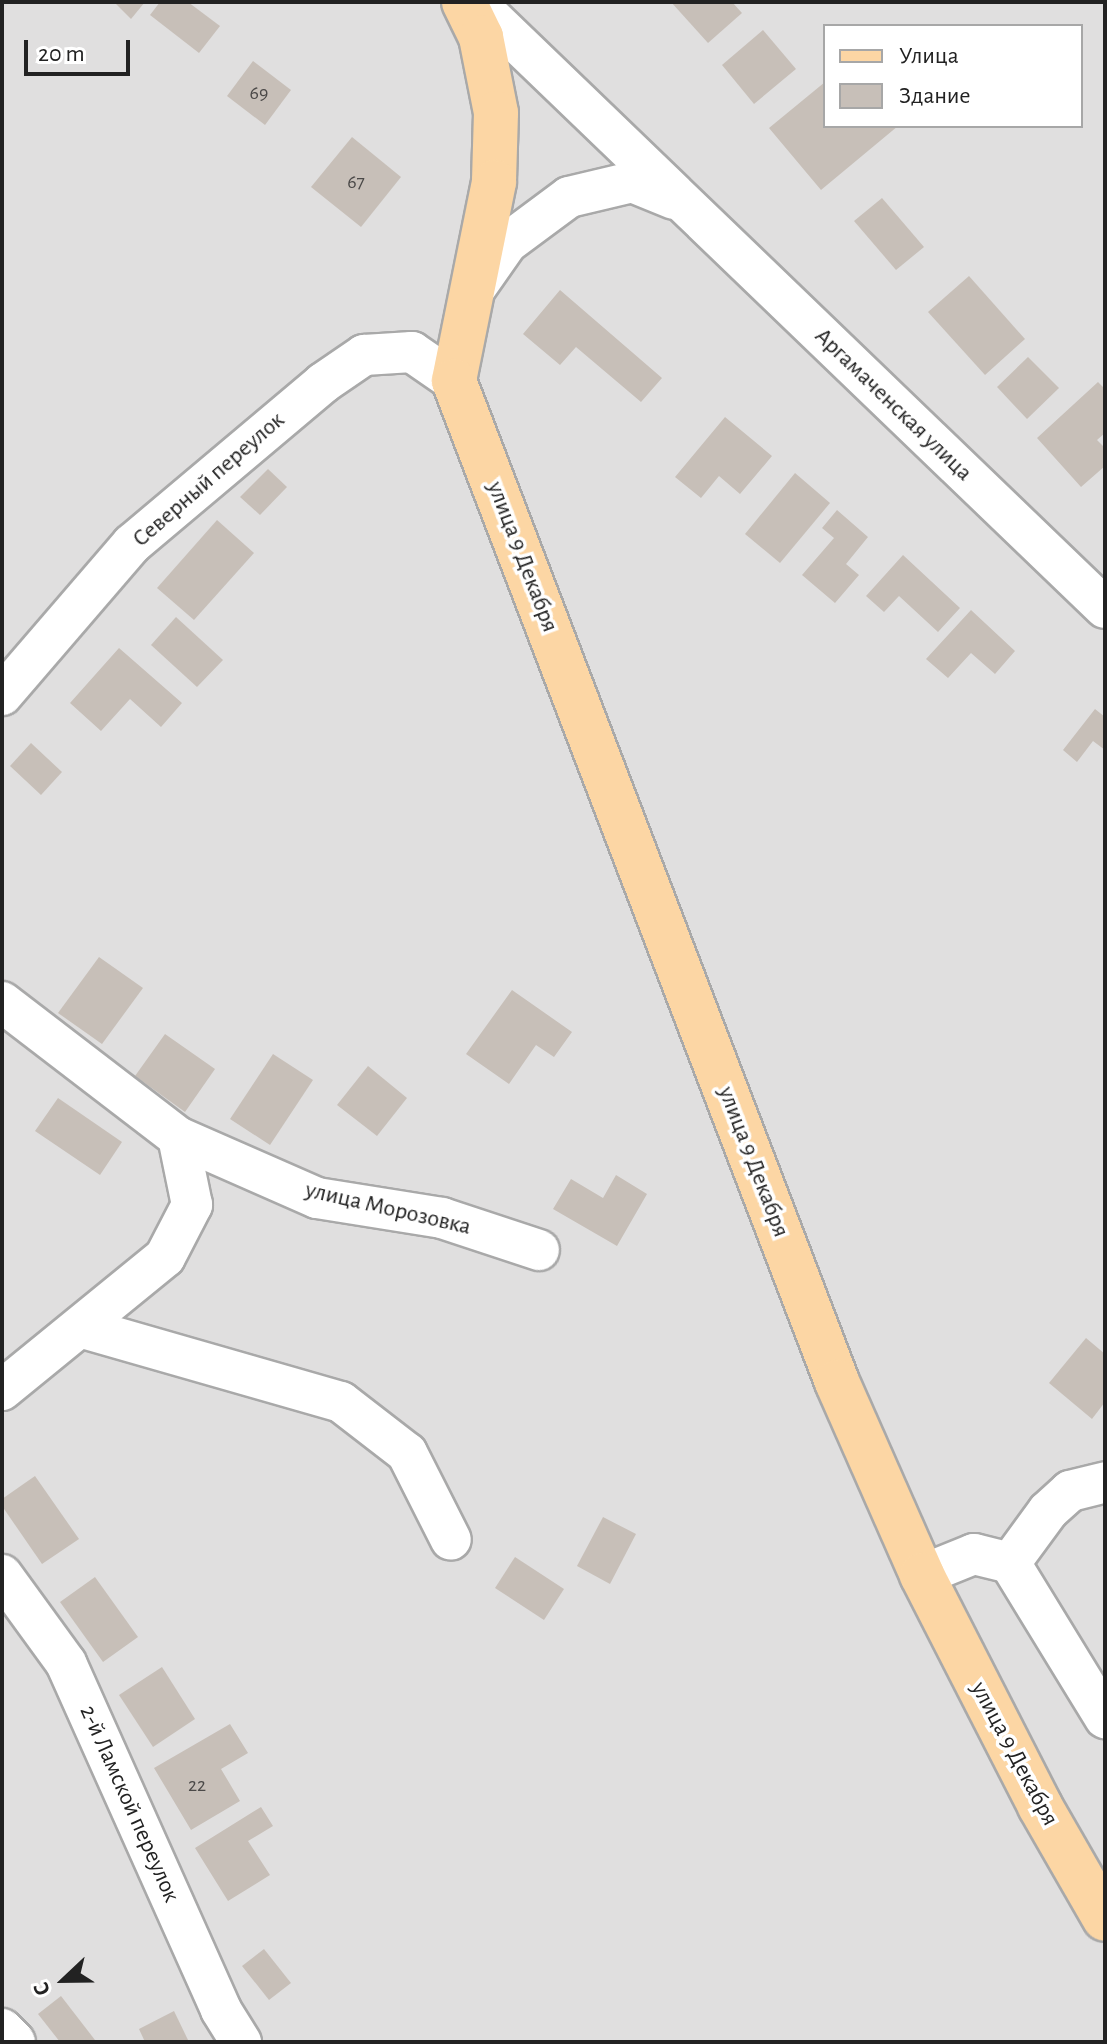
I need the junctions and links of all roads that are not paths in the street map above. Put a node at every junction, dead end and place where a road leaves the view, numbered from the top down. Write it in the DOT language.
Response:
graph roads {
  1 [pos="464,2"];
  2 [pos="475,2"];
  3 [pos="682,201"];
  4 [pos="471,295"];
  5 [pos="454,381"];
  6 [pos="1105,608"];
  7 [pos="2,695"];
  8 [pos="2,1002"];
  9 [pos="178,1137"];
  10 [pos="539,1250"];
  11 [pos="83,1328"];
  12 [pos="2,1390"];
  13 [pos="1105,1482"];
  14 [pos="451,1540"];
  15 [pos="1010,1563"];
  16 [pos="2,1575"];
  17 [pos="922,1575"];
  18 [pos="1105,1718"];
  19 [pos="1105,1919"];
  20 [pos="2,2029"];
  21 [pos="15,2042"];
  22 [pos="241,2042"];
  1 -- 4 [label="main road"];
  2 -- 3 [label="street, Аргамаченская улица"];
  3 -- 4 [label="street"];
  3 -- 6 [label="street, Аргамаченская улица"];
  4 -- 5 [label="main road"];
  5 -- 7 [label="street, Северный переулок"];
  5 -- 17 [label="main road, улица 9 Декабря"];
  8 -- 9 [label="street, улица Морозовка"];
  9 -- 10 [label="street, улица Морозовка"];
  9 -- 11 [label="street"];
  11 -- 12 [label="street"];
  11 -- 14 [label="street"];
  13 -- 15 [label="street"];
  15 -- 17 [label="street"];
  15 -- 18 [label="street"];
  16 -- 22 [label="street, 2-й Ламской переулок"];
  17 -- 19 [label="main road, улица 9 Декабря"];
  20 -- 21 [label="street"];
}
